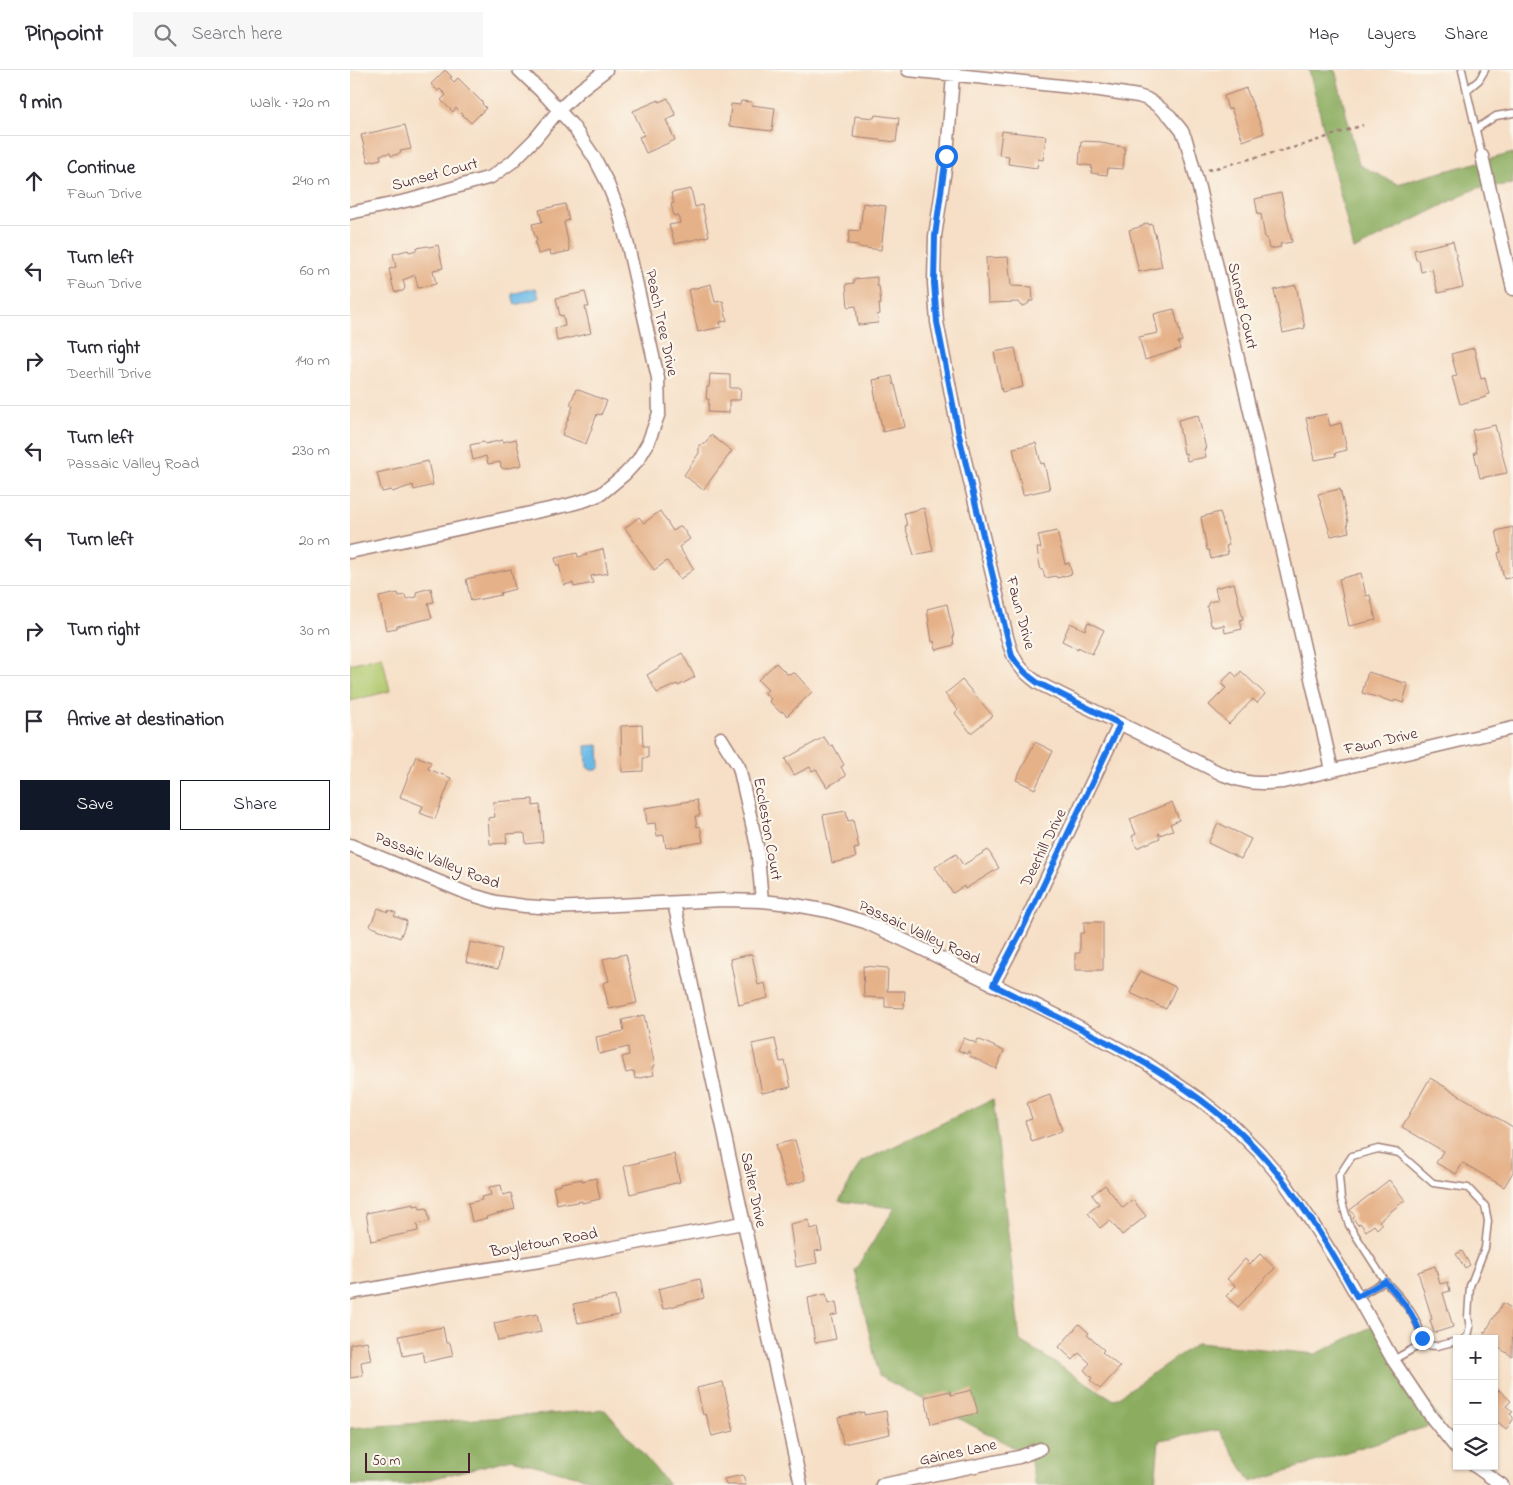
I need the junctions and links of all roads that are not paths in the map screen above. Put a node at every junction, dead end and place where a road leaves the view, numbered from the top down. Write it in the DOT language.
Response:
graph roads {
  1 [pos="519,70"];
  2 [pos="606,70"];
  3 [pos="908,70"];
  4 [pos="1462,70"];
  5 [pos="1485,70"];
  6 [pos="954,75"];
  7 [pos="1467,90"];
  8 [pos="558,111"];
  9 [pos="1513,113"];
  10 [pos="1476,128"];
  11 [pos="1482,156"];
  12 [pos="350,213"];
  13 [pos="1513,289"];
  14 [pos="350,552"];
  15 [pos="1120,724"];
  16 [pos="1513,728"];
  17 [pos="721,738"];
  18 [pos="1332,770"];
  19 [pos="350,845"];
  20 [pos="674,902"];
  21 [pos="762,902"];
  22 [pos="993,985"];
  23 [pos="743,1223"];
  24 [pos="1385,1281"];
  25 [pos="350,1293"];
  26 [pos="1357,1297"];
  27 [pos="1468,1335"];
  28 [pos="1453,1342"];
  29 [pos="1420,1345"];
  30 [pos="1393,1360"];
  31 [pos="1453,1444"];
  32 [pos="1040,1449"];
  33 [pos="1481,1470"];
  34 [pos="801,1485"];
  35 [pos="882,1485"];
  36 [pos="1502,1485"];
  1 -- 8 [label="street, Peach Tree Drive"];
  2 -- 8 [label="street, Sunset Court"];
  3 -- 6 [label="street, Sunset Court"];
  4 -- 7 [label="lane"];
  5 -- 7 [label="lane"];
  6 -- 15 [label="street, Fawn Drive"];
  6 -- 18 [label="street, Sunset Court"];
  7 -- 10 [label="lane"];
  8 -- 12 [label="street, Sunset Court"];
  8 -- 14 [label="street, Peach Tree Drive"];
  9 -- 10 [label="lane"];
  10 -- 11 [label="lane"];
  11 -- 13 [label="street"];
  15 -- 18 [label="street, Fawn Drive"];
  15 -- 22 [label="street, Deerhill Drive"];
  16 -- 18 [label="street, Fawn Drive"];
  17 -- 21 [label="street, Eccleston Court"];
  19 -- 20 [label="street, Passaic Valley Road"];
  20 -- 21 [label="street, Passaic Valley Road"];
  20 -- 23 [label="street, Salter Drive"];
  21 -- 22 [label="street, Passaic Valley Road"];
  22 -- 26 [label="street, Passaic Valley Road"];
  23 -- 25 [label="street, Boyletown Road"];
  23 -- 34 [label="street, Salter Drive"];
  24 -- 26 [label="lane"];
  24 -- 27 [label="lane"];
  24 -- 29 [label="lane"];
  26 -- 30 [label="street, Passaic Valley Road"];
  28 -- 29 [label="lane"];
  29 -- 30 [label="lane"];
  30 -- 31 [label="street, Passaic Valley Road"];
  32 -- 35 [label="street, Gaines Lane"];
  33 -- 36 [label="street"];
}
